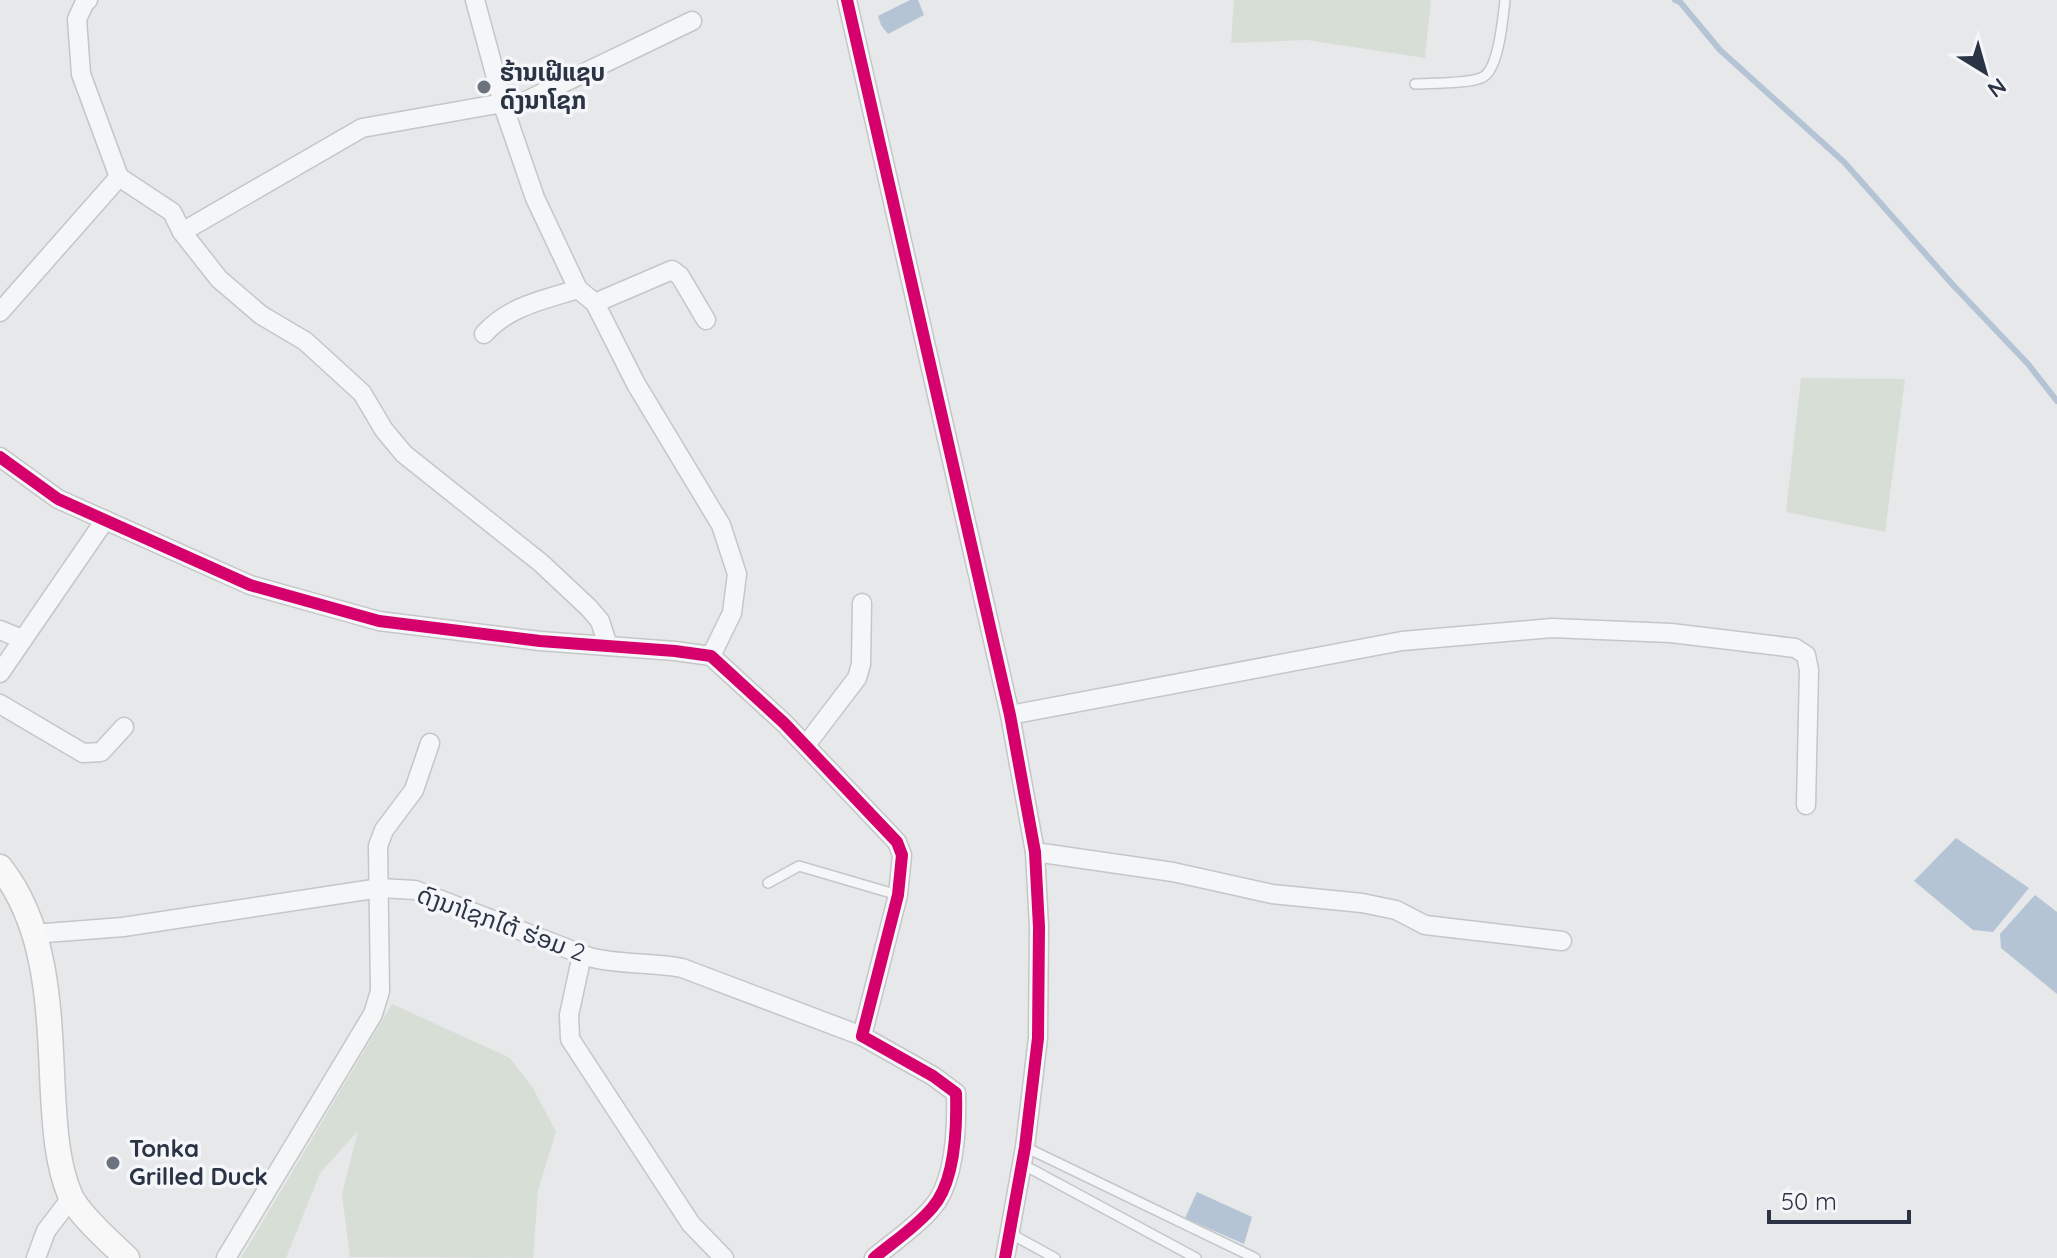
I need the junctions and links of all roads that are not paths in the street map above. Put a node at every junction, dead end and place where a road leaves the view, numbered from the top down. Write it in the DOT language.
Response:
graph roads {
  1 [pos="88,0"];
  2 [pos="475,0"];
  3 [pos="847,0"];
  4 [pos="1505,0"];
  5 [pos="692,21"];
  6 [pos="1415,84"];
  7 [pos="504,107"];
  8 [pos="119,177"];
  9 [pos="182,232"];
  10 [pos="578,289"];
  11 [pos="595,303"];
  12 [pos="0,312"];
  13 [pos="706,320"];
  14 [pos="484,334"];
  15 [pos="0,457"];
  16 [pos="105,520"];
  17 [pos="862,603"];
  18 [pos="0,630"];
  19 [pos="22,639"];
  20 [pos="608,646"];
  21 [pos="711,656"];
  22 [pos="0,673"];
  23 [pos="0,704"];
  24 [pos="1010,715"];
  25 [pos="124,727"];
  26 [pos="430,743"];
  27 [pos="806,745"];
  28 [pos="1806,805"];
  29 [pos="1035,852"];
  30 [pos="0,867"];
  31 [pos="768,883"];
  32 [pos="380,888"];
  33 [pos="898,895"];
  34 [pos="33,934"];
  35 [pos="1562,941"];
  36 [pos="582,955"];
  37 [pos="862,1036"];
  38 [pos="1024,1156"];
  39 [pos="71,1198"];
  40 [pos="1011,1234"];
  41 [pos="36,1258"];
  42 [pos="127,1258"];
  43 [pos="226,1258"];
  44 [pos="724,1258"];
  45 [pos="874,1258"];
  46 [pos="1005,1258"];
  47 [pos="1055,1258"];
  48 [pos="1196,1258"];
  49 [pos="1255,1258"];
  1 -- 8 [label="street"];
  2 -- 7 [label="street"];
  3 -- 24 [label="street"];
  4 -- 6 [label="lane"];
  5 -- 7 [label="street"];
  7 -- 9 [label="street"];
  7 -- 10 [label="street"];
  8 -- 9 [label="street"];
  8 -- 12 [label="street"];
  9 -- 20 [label="street"];
  10 -- 11 [label="street"];
  10 -- 14 [label="street"];
  11 -- 13 [label="street"];
  11 -- 21 [label="street"];
  15 -- 16 [label="street"];
  16 -- 19 [label="street"];
  16 -- 20 [label="street"];
  17 -- 27 [label="street"];
  18 -- 19 [label="street"];
  19 -- 22 [label="street"];
  20 -- 21 [label="street"];
  21 -- 27 [label="street"];
  23 -- 25 [label="street"];
  24 -- 28 [label="street"];
  24 -- 29 [label="street"];
  26 -- 32 [label="street"];
  27 -- 33 [label="street"];
  29 -- 35 [label="street"];
  29 -- 38 [label="street"];
  30 -- 34 [label="street"];
  31 -- 33 [label="lane"];
  32 -- 34 [label="street, ດົງນາໂຊກໄຕ້ ຮ່ອມ 2"];
  32 -- 36 [label="street, ດົງນາໂຊກໄຕ້ ຮ່ອມ 2"];
  32 -- 43 [label="street"];
  33 -- 37 [label="street"];
  34 -- 39 [label="street"];
  36 -- 37 [label="street, ດົງນາໂຊກໄຕ້ ຮ່ອມ 2"];
  36 -- 44 [label="street"];
  37 -- 45 [label="street, ດົງນາໂຊກໄຕ້ ຮ່ອມ 2"];
  38 -- 40 [label="street"];
  38 -- 48 [label="lane"];
  38 -- 49 [label="lane"];
  39 -- 41 [label="street"];
  39 -- 42 [label="street"];
  40 -- 46 [label="street"];
  40 -- 47 [label="lane"];
}
